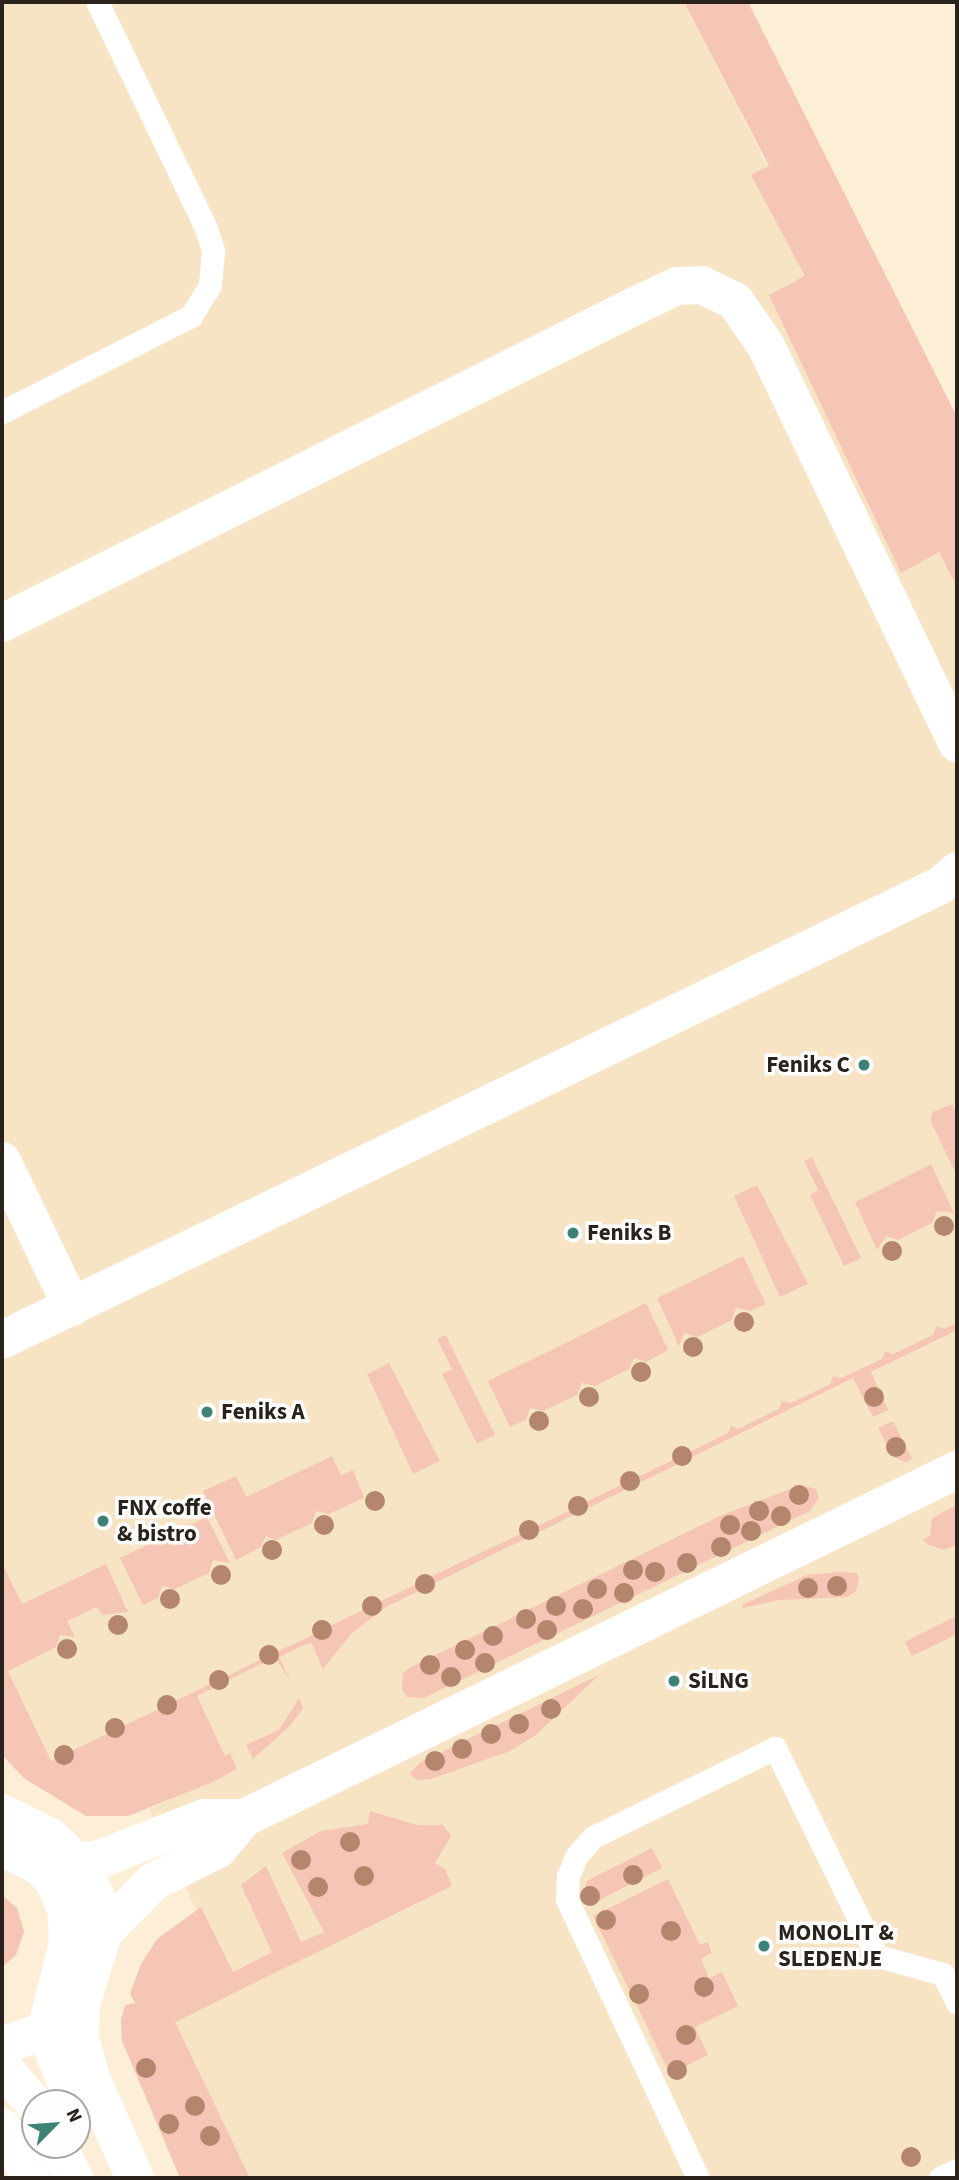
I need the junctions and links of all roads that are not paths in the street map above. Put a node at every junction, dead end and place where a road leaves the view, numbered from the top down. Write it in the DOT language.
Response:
graph roads {
  1 [pos="97,2"];
  2 [pos="2,412"];
  3 [pos="2,623"];
  4 [pos="957,743"];
  5 [pos="957,871"];
  6 [pos="2,1161"];
  7 [pos="72,1307"];
  8 [pos="2,1340"];
  9 [pos="957,1470"];
  10 [pos="2,1813"];
  11 [pos="244,1818"];
  12 [pos="2,1847"];
  13 [pos="59,1865"];
  14 [pos="103,1933"];
  15 [pos="957,2003"];
  16 [pos="81,2004"];
  17 [pos="46,2031"];
  18 [pos="2,2045"];
  19 [pos="2,2066"];
  20 [pos="21,2089"];
  21 [pos="69,2089"];
  22 [pos="2,2127"];
  23 [pos="91,2139"];
  24 [pos="64,2159"];
  25 [pos="957,2170"];
  26 [pos="32,2178"];
  27 [pos="74,2178"];
  28 [pos="110,2178"];
  29 [pos="135,2178"];
  30 [pos="698,2178"];
  31 [pos="940,2178"];
  1 -- 2 [label="lane"];
  3 -- 4 [label="street"];
  5 -- 7 [label="street"];
  6 -- 7 [label="street"];
  7 -- 8 [label="street"];
  9 -- 11 [label="street"];
  10 -- 13 [label="street"];
  11 -- 13 [label="street"];
  11 -- 14 [label="street"];
  12 -- 13 [label="street"];
  13 -- 14 [label="street"];
  13 -- 17 [label="street"];
  14 -- 16 [label="street"];
  15 -- 30 [label="lane"];
  16 -- 17 [label="street"];
  16 -- 29 [label="street"];
  17 -- 18 [label="street"];
  17 -- 21 [label="street"];
  19 -- 20 [label="street"];
  22 -- 26 [label="street"];
  23 -- 28 [label="street"];
  24 -- 27 [label="street"];
  25 -- 31 [label="lane"];
}
